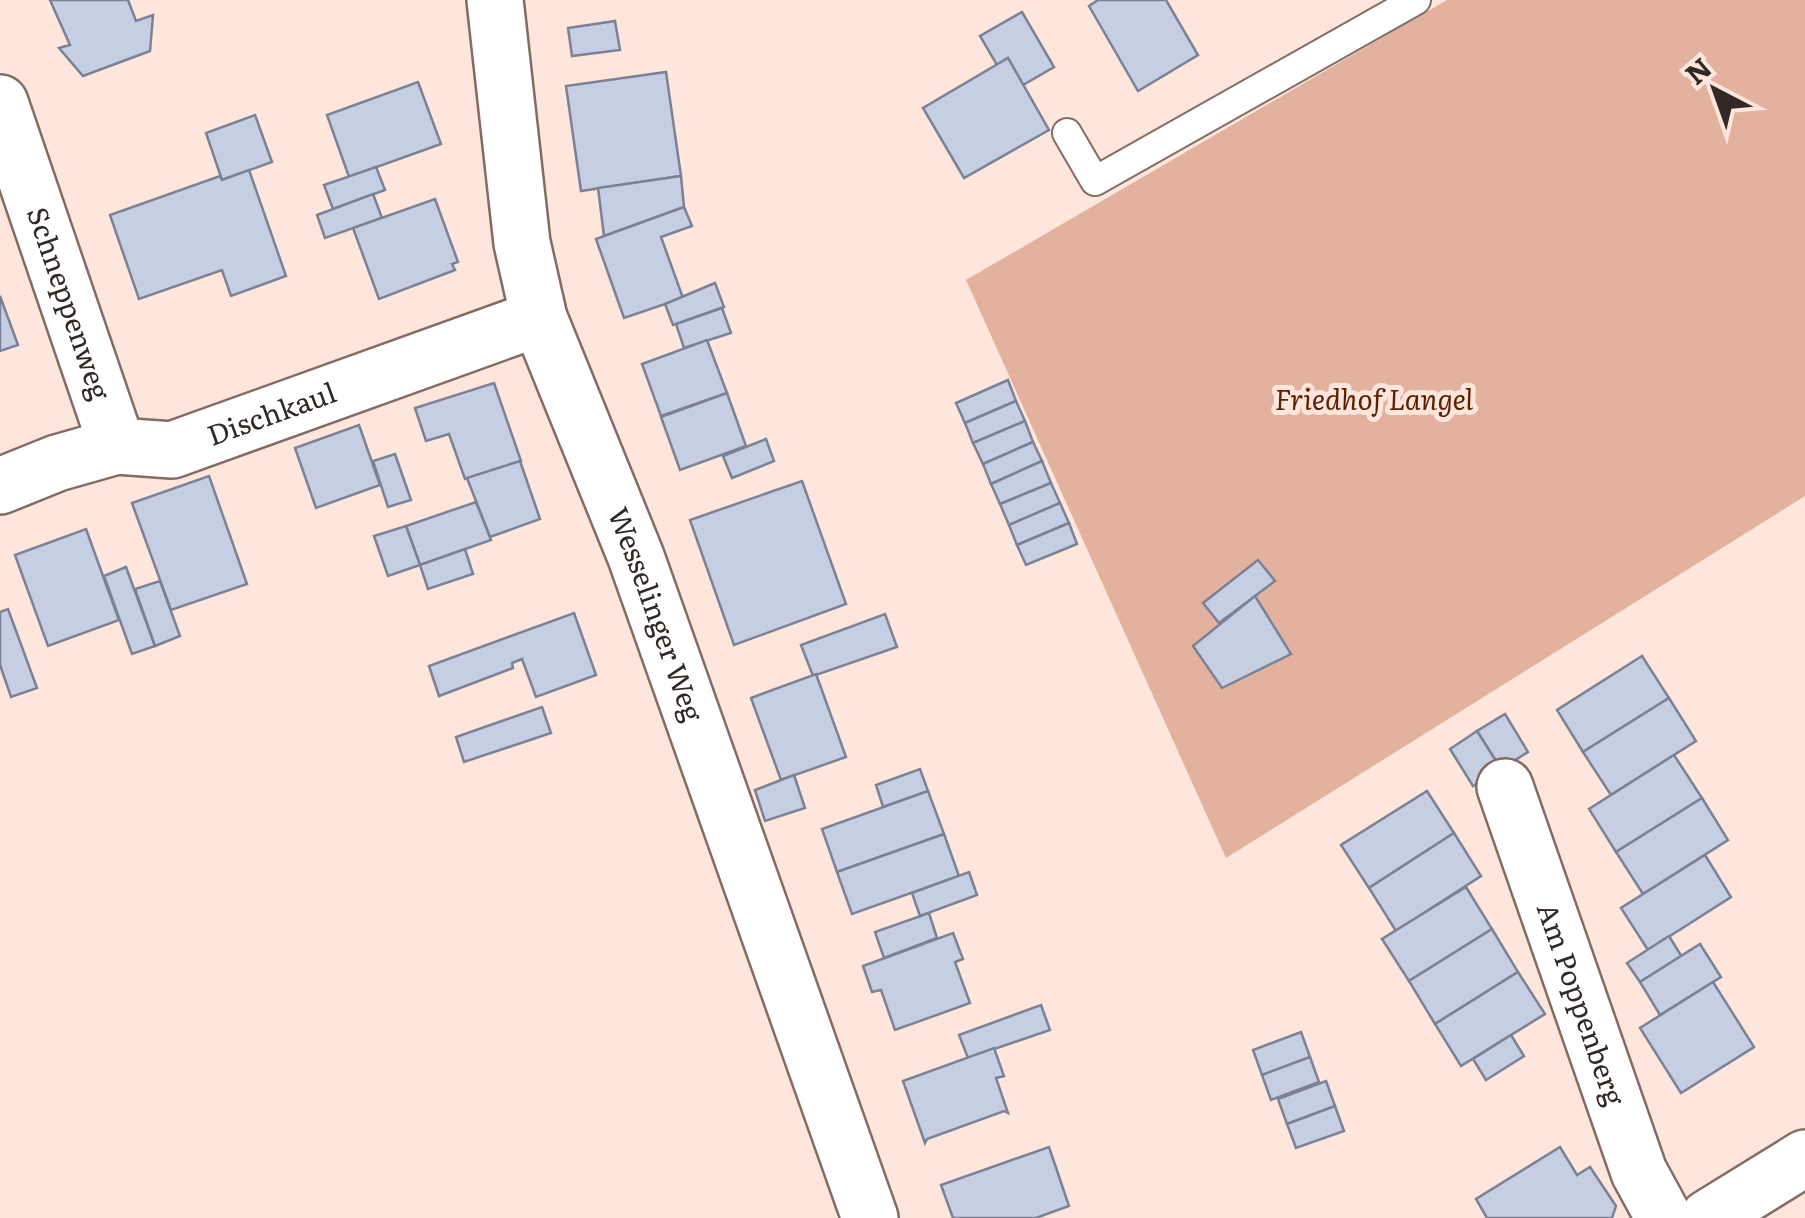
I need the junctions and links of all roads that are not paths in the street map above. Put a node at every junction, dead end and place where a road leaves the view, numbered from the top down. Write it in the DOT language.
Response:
graph roads {
  1 [pos="496,0"];
  2 [pos="1416,0"];
  3 [pos="0,104"];
  4 [pos="1067,133"];
  5 [pos="539,318"];
  6 [pos="116,446"];
  7 [pos="0,486"];
  8 [pos="1505,787"];
  9 [pos="1805,1158"];
  10 [pos="870,1218"];
  11 [pos="1664,1218"];
  12 [pos="1708,1218"];
  1 -- 5 [label="street, Wesselinger Weg"];
  2 -- 4 [label="lane"];
  3 -- 6 [label="street, Schneppenweg"];
  5 -- 6 [label="street, Dischkaul"];
  5 -- 10 [label="street, Wesselinger Weg"];
  6 -- 7 [label="street, Dischkaul"];
  8 -- 11 [label="street, Am Poppenberg"];
  9 -- 12 [label="street"];
}
